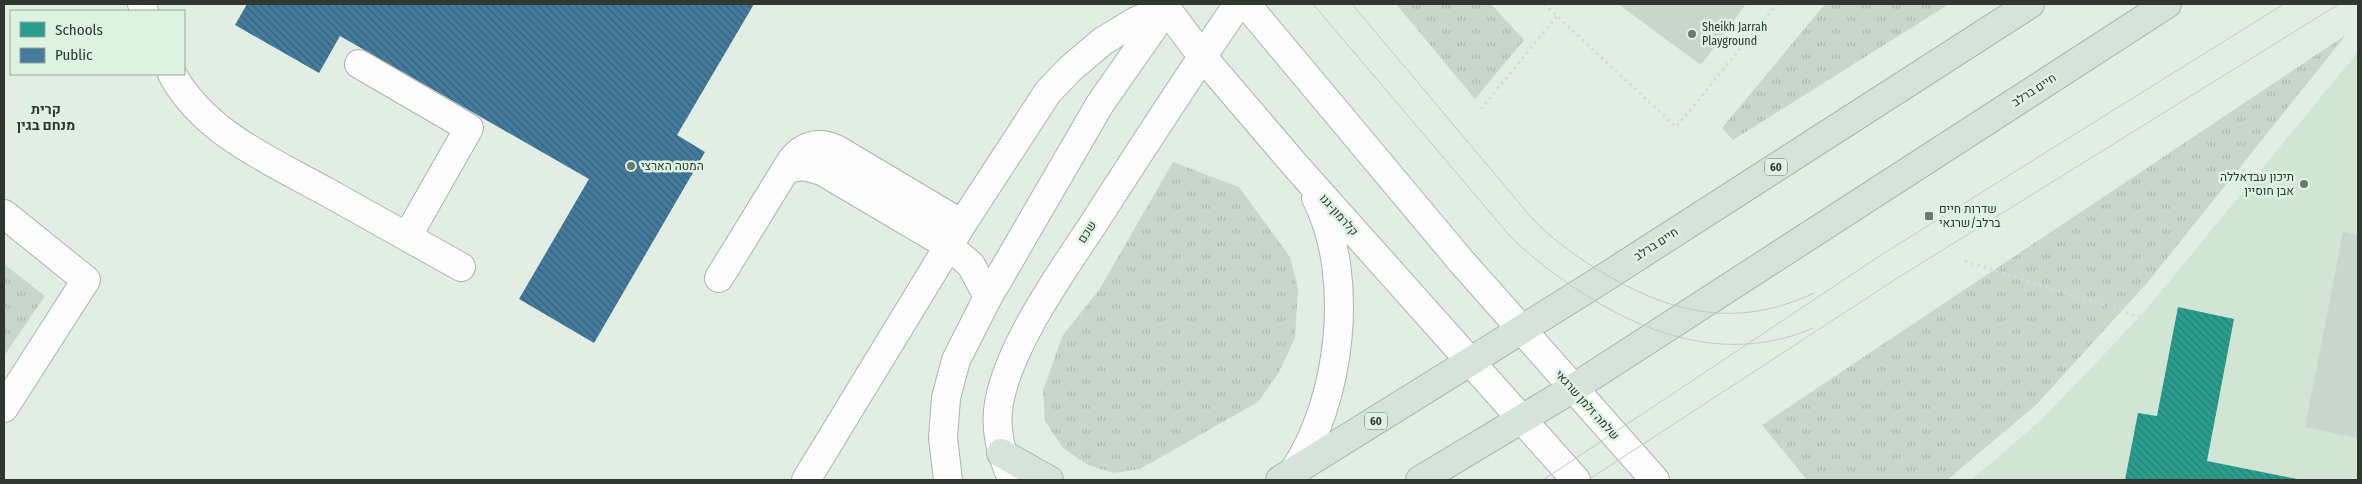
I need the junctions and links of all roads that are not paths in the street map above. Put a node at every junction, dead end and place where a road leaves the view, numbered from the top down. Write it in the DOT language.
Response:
graph roads {
  1 [pos="1238,4"];
  2 [pos="1246,4"];
  3 [pos="2030,4"];
  4 [pos="2167,4"];
  5 [pos="1166,6"];
  6 [pos="1202,56"];
  7 [pos="359,64"];
  8 [pos="173,75"];
  9 [pos="1295,165"];
  10 [pos="4,214"];
  11 [pos="956,235"];
  12 [pos="407,237"];
  13 [pos="460,267"];
  14 [pos="719,278"];
  15 [pos="988,297"];
  16 [pos="1521,330"];
  17 [pos="1471,362"];
  18 [pos="1572,389"];
  19 [pos="4,408"];
  20 [pos="1522,420"];
  21 [pos="1001,453"];
  22 [pos="1287,476"];
  23 [pos="806,480"];
  24 [pos="948,480"];
  25 [pos="1012,480"];
  26 [pos="1049,480"];
  27 [pos="1420,480"];
  28 [pos="1576,480"];
  29 [pos="1654,480"];
  1 -- 6 [label="street, שכם"];
  2 -- 16 [label="street"];
  3 -- 16 [label="highway, חיים ברלב / 60"];
  4 -- 18 [label="highway, חיים ברלב"];
  5 -- 6 [label="street, קלרמון-גנו"];
  5 -- 11 [label="street"];
  5 -- 15 [label="street"];
  6 -- 9 [label="street, קלרמון-גנו"];
  6 -- 21 [label="street, שכם"];
  7 -- 12 [label="street"];
  8 -- 12 [label="street"];
  9 -- 17 [label="street, קלרמון-גנו"];
  9 -- 22 [label="street"];
  10 -- 19 [label="street"];
  11 -- 14 [label="street"];
  11 -- 15 [label="street"];
  11 -- 23 [label="street"];
  12 -- 13 [label="street"];
  15 -- 24 [label="street"];
  16 -- 17 [label="highway, חיים ברלב / 60"];
  16 -- 18 [label="street, שלמה זלמן שרגאי"];
  17 -- 20 [label="street, קלרמון-גנו"];
  17 -- 22 [label="highway, חיים ברלב / 60"];
  18 -- 20 [label="highway, חיים ברלב"];
  18 -- 29 [label="street, שלמה זלמן שרגאי"];
  20 -- 27 [label="highway, חיים ברלב"];
  20 -- 28 [label="street"];
  21 -- 25 [label="street, שכם"];
  21 -- 26 [label="highway"];
}
